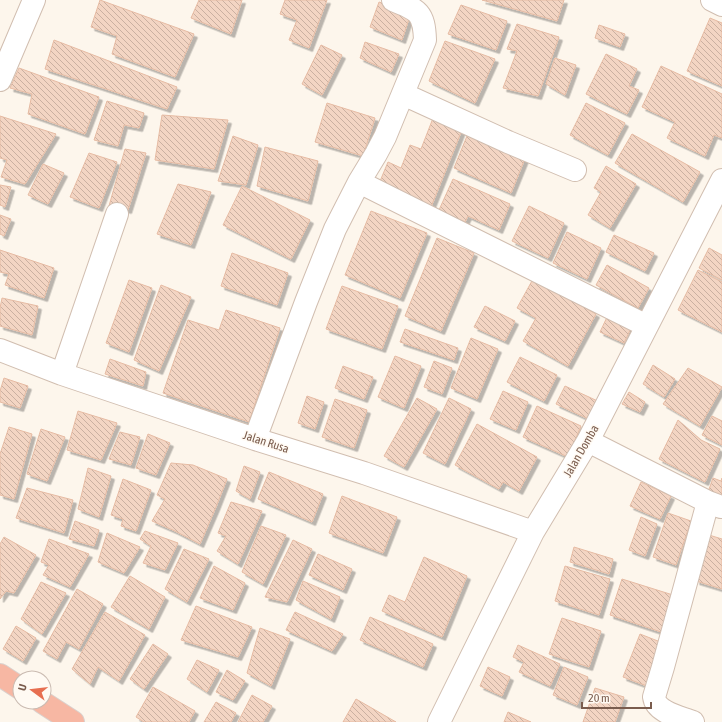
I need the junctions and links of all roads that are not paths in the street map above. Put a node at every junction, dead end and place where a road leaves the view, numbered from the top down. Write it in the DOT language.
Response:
graph roads {
  1 [pos="34,0"];
  2 [pos="393,0"];
  3 [pos="712,0"];
  4 [pos="722,5"];
  5 [pos="0,80"];
  6 [pos="403,94"];
  7 [pos="575,170"];
  8 [pos="359,182"];
  9 [pos="719,192"];
  10 [pos="117,214"];
  11 [pos="647,326"];
  12 [pos="0,350"];
  13 [pos="62,374"];
  14 [pos="255,439"];
  15 [pos="588,441"];
  16 [pos="715,505"];
  17 [pos="533,532"];
  18 [pos="0,675"];
  19 [pos="12,683"];
  20 [pos="52,708"];
  21 [pos="73,722"];
  22 [pos="439,722"];
  23 [pos="693,722"];
  1 -- 5 [label="street"];
  2 -- 6 [label="street"];
  3 -- 4 [label="street"];
  6 -- 7 [label="street"];
  6 -- 8 [label="street"];
  8 -- 11 [label="street"];
  8 -- 14 [label="street"];
  9 -- 11 [label="street, Jalan Domba"];
  10 -- 13 [label="street"];
  11 -- 15 [label="street, Jalan Domba"];
  12 -- 13 [label="street, Jalan Rusa"];
  13 -- 14 [label="street, Jalan Rusa"];
  14 -- 17 [label="street, Jalan Rusa"];
  15 -- 16 [label="street"];
  15 -- 17 [label="street, Jalan Domba"];
  16 -- 23 [label="street"];
  17 -- 22 [label="street, Jalan Domba"];
  18 -- 19 [label="highway"];
  20 -- 21 [label="highway"];
}
